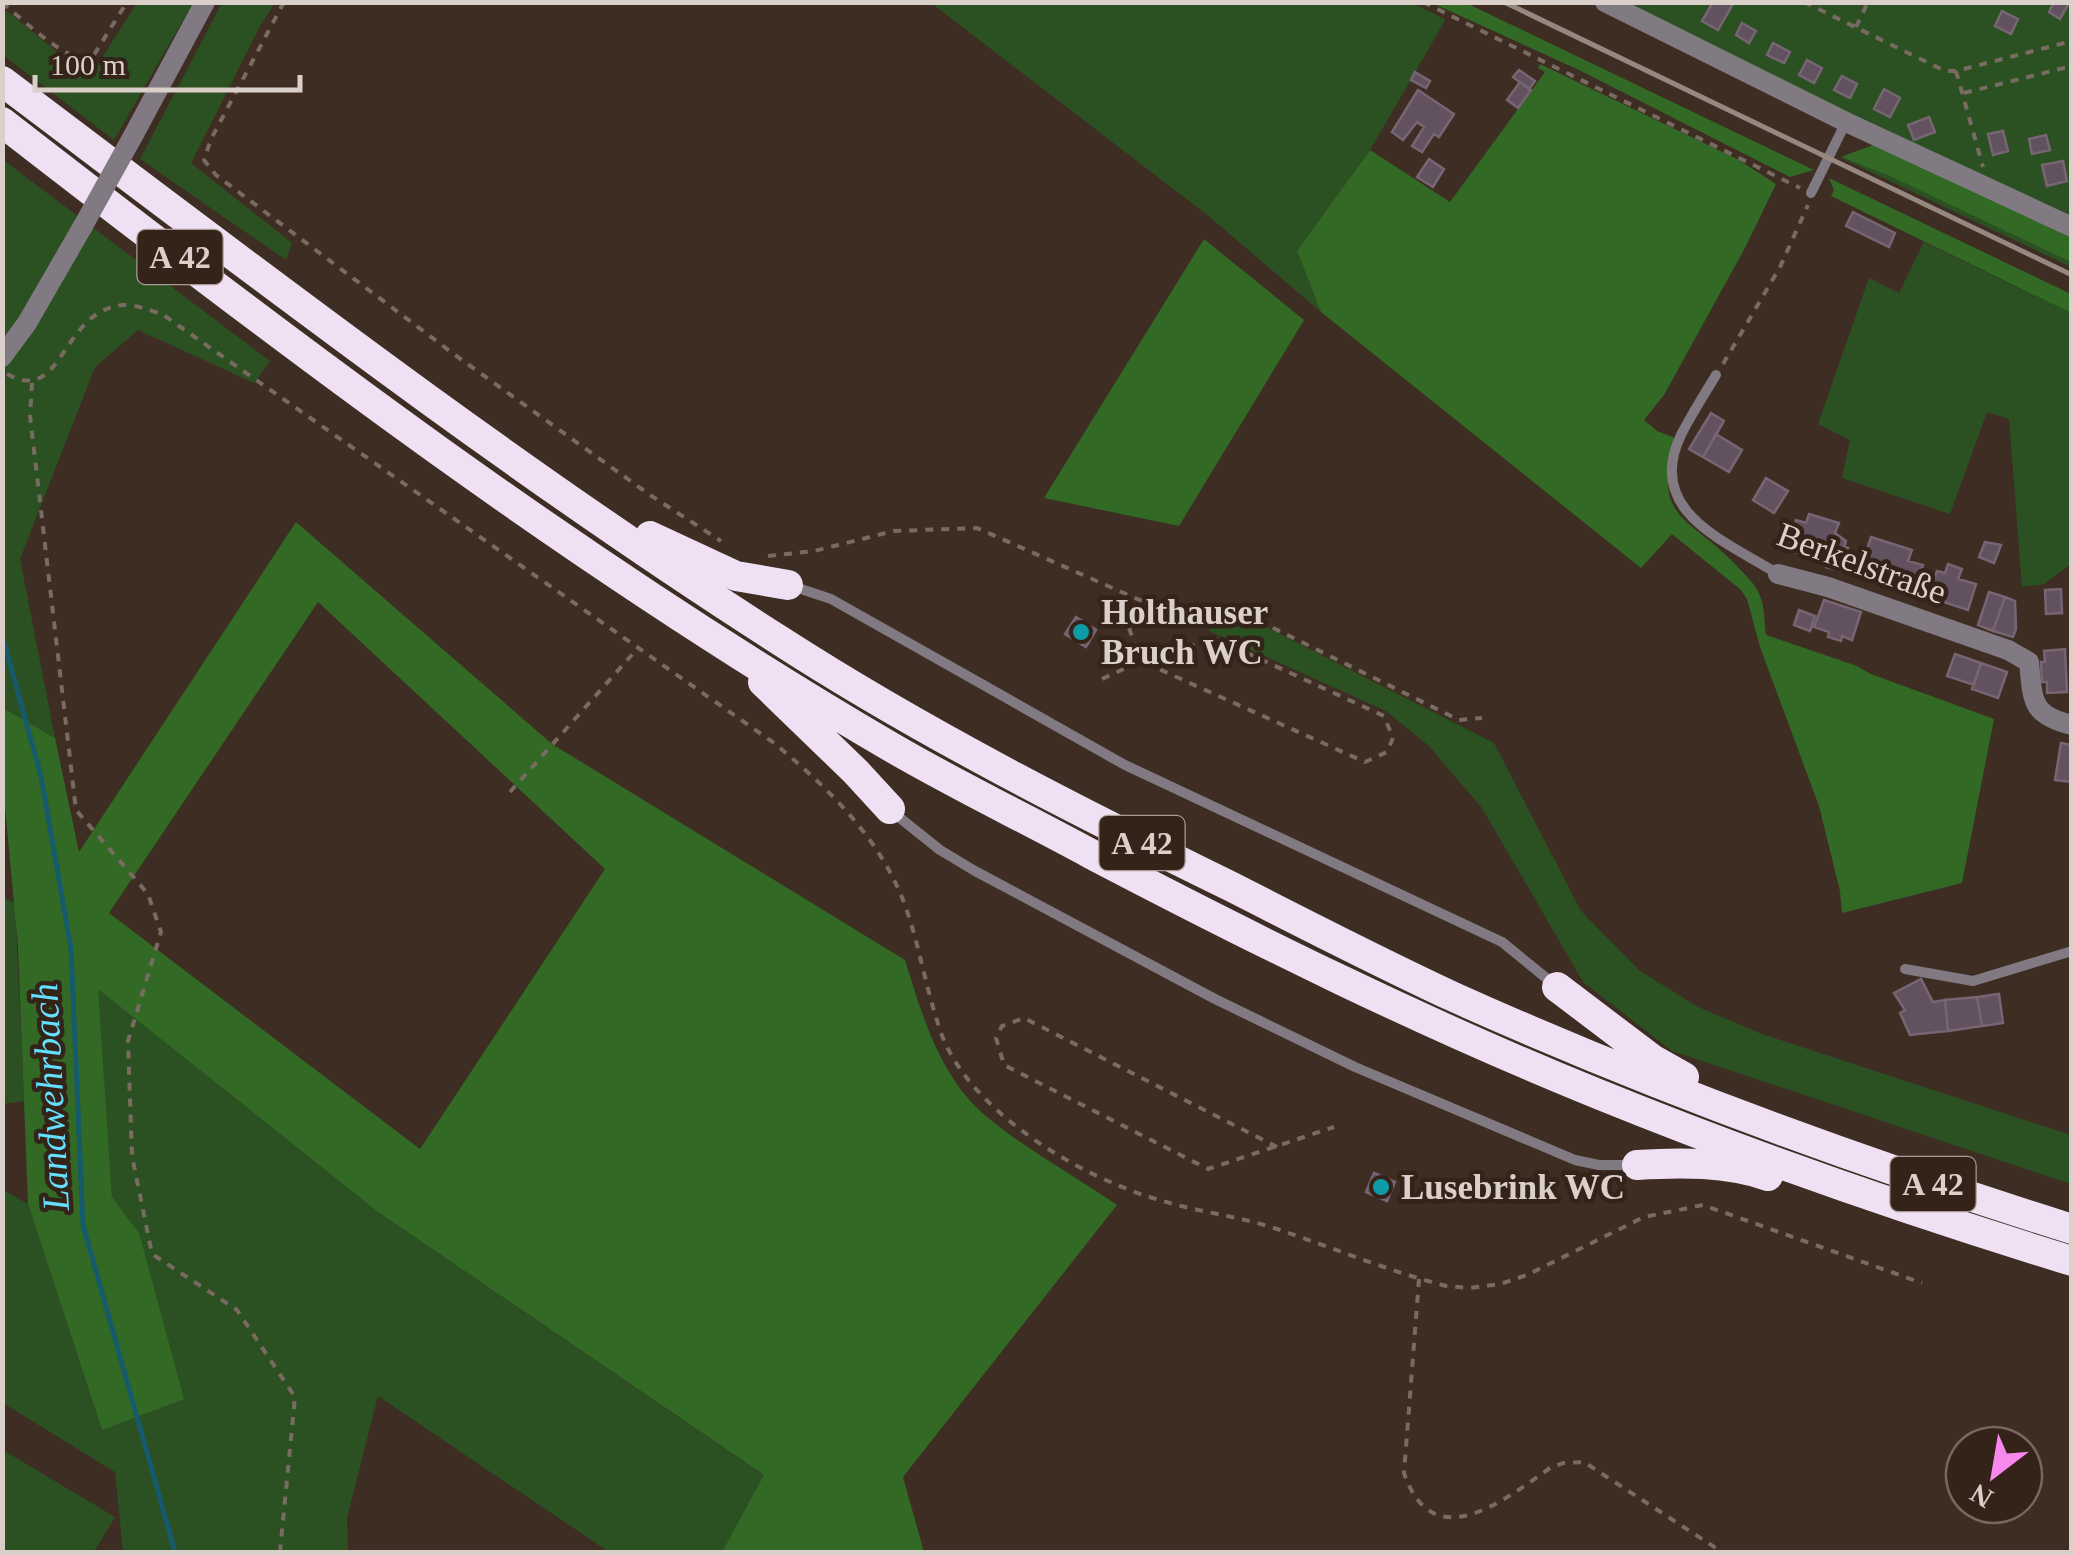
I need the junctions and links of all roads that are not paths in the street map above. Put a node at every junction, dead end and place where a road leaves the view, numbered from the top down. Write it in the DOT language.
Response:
graph roads {
  1 [pos="205,2"];
  2 [pos="1605,2"];
  3 [pos="2,81"];
  4 [pos="2,122"];
  5 [pos="1846,122"];
  6 [pos="1810,193"];
  7 [pos="2072,227"];
  8 [pos="2,357"];
  9 [pos="1716,375"];
  10 [pos="528,473"];
  11 [pos="1778,574"];
  12 [pos="788,585"];
  13 [pos="696,626"];
  14 [pos="2072,725"];
  15 [pos="890,810"];
  16 [pos="2072,951"];
  17 [pos="1905,969"];
  18 [pos="1557,987"];
  19 [pos="1796,1137"];
  20 [pos="1638,1166"];
  21 [pos="1936,1218"];
  22 [pos="2072,1229"];
  23 [pos="2072,1261"];
  1 -- 8 [label="street, bridge"];
  2 -- 5 [label="street"];
  3 -- 10 [label="highway, A 42"];
  4 -- 13 [label="highway, A 42"];
  5 -- 6 [label="lane"];
  5 -- 7 [label="street"];
  9 -- 11 [label="lane, Berkelstraße"];
  10 -- 12 [label="highway"];
  10 -- 19 [label="highway, A 42"];
  11 -- 14 [label="street, Berkelstraße"];
  12 -- 18 [label="lane"];
  13 -- 15 [label="highway"];
  13 -- 21 [label="highway, A 42"];
  15 -- 20 [label="lane"];
  16 -- 17 [label="lane"];
  18 -- 19 [label="highway"];
  19 -- 22 [label="highway, A 42"];
  20 -- 21 [label="highway"];
  21 -- 23 [label="highway, A 42"];
}
